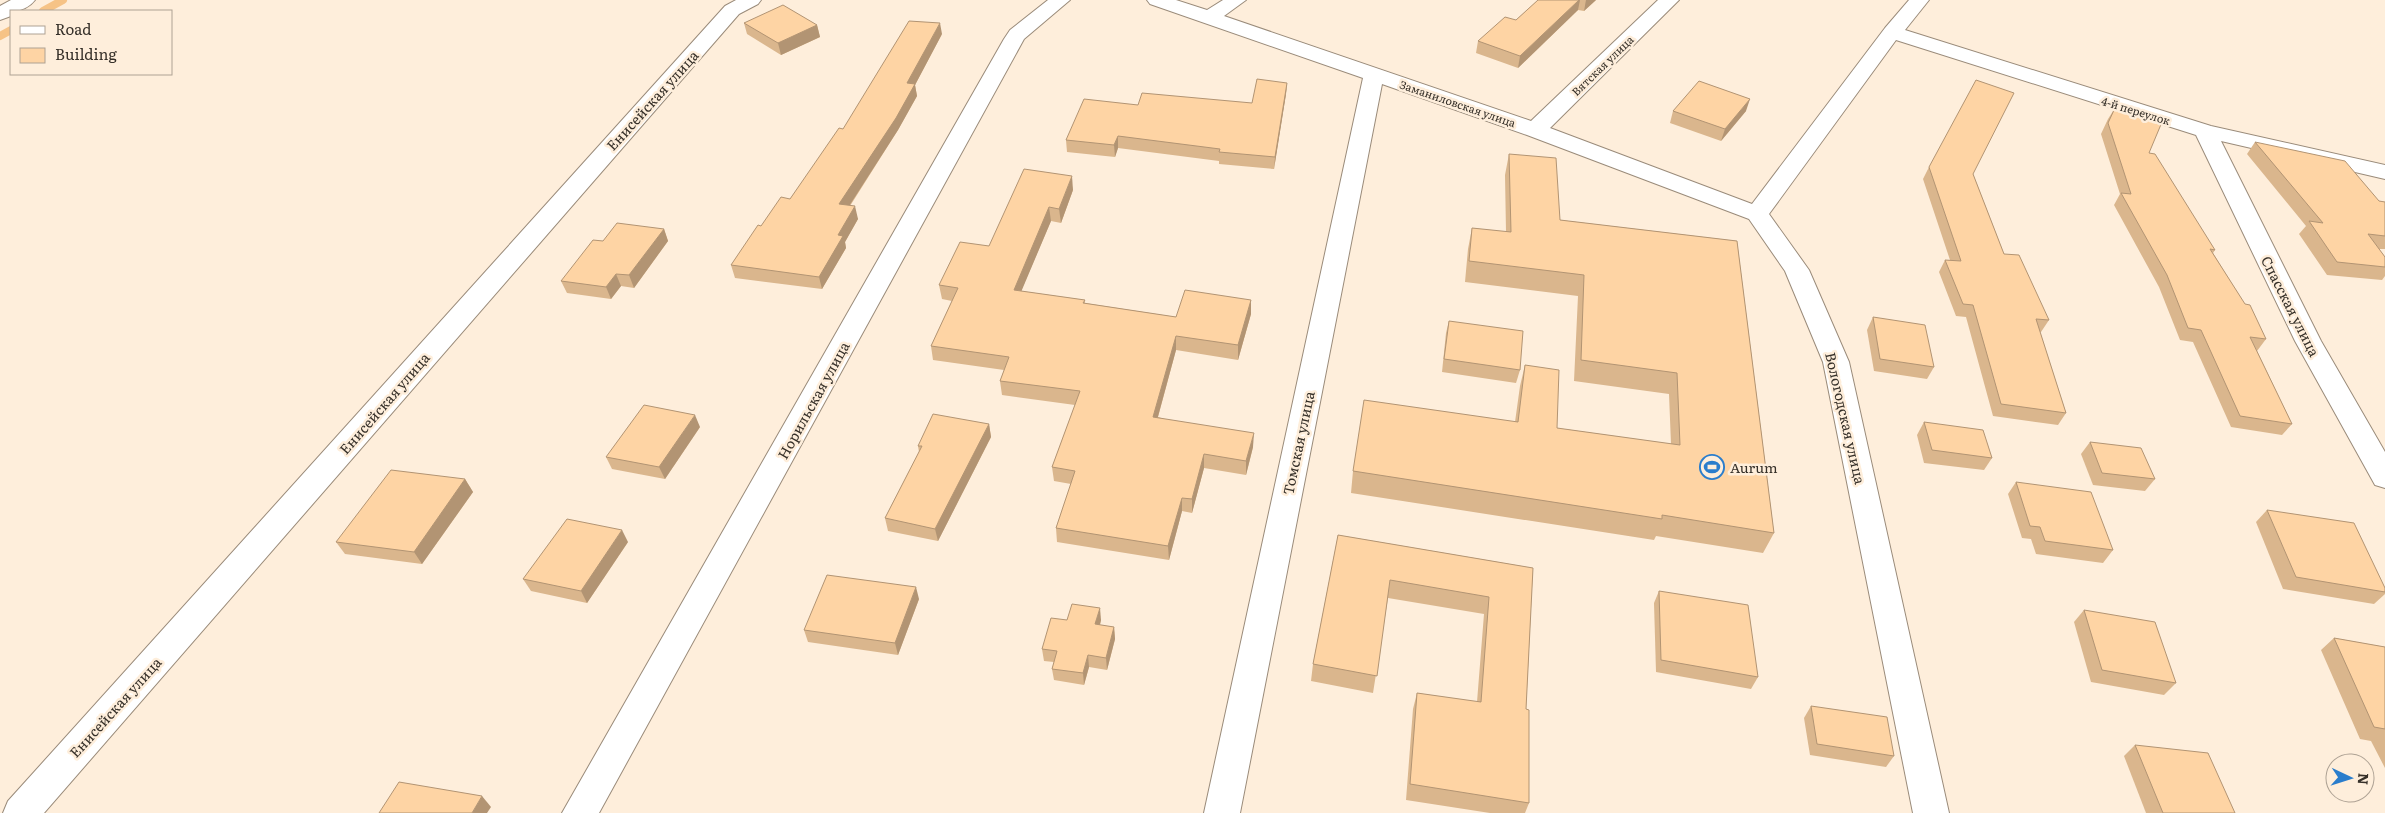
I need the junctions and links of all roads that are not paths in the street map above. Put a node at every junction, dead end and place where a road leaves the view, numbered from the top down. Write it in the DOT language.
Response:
graph roads {
  1 [pos="25,0"];
  2 [pos="751,0"];
  3 [pos="1060,0"];
  4 [pos="1157,0"];
  5 [pos="1236,0"];
  6 [pos="1669,0"];
  7 [pos="1919,0"];
  8 [pos="0,14"];
  9 [pos="1210,17"];
  10 [pos="1892,32"];
  11 [pos="1374,73"];
  12 [pos="1535,130"];
  13 [pos="2205,131"];
  14 [pos="2385,172"];
  15 [pos="1757,214"];
  16 [pos="2385,476"];
  17 [pos="21,813"];
  18 [pos="580,813"];
  19 [pos="1222,813"];
  20 [pos="1931,813"];
  1 -- 8 [label="street"];
  2 -- 17 [label="street, Енисейская улица"];
  3 -- 18 [label="street, Норильская улица"];
  4 -- 9 [label="street, Заманиловская улица"];
  5 -- 9 [label="street"];
  6 -- 12 [label="street, Вятская улица"];
  7 -- 10 [label="street"];
  9 -- 11 [label="street, Заманиловская улица"];
  10 -- 13 [label="street, 4-й переулок"];
  10 -- 15 [label="street"];
  11 -- 12 [label="street, Заманиловская улица"];
  11 -- 19 [label="street, Томская улица"];
  12 -- 15 [label="street, Заманиловская улица"];
  13 -- 14 [label="street, 4-й переулок"];
  13 -- 16 [label="street, Спасская улица"];
  15 -- 20 [label="street, Вологодская улица"];
}
